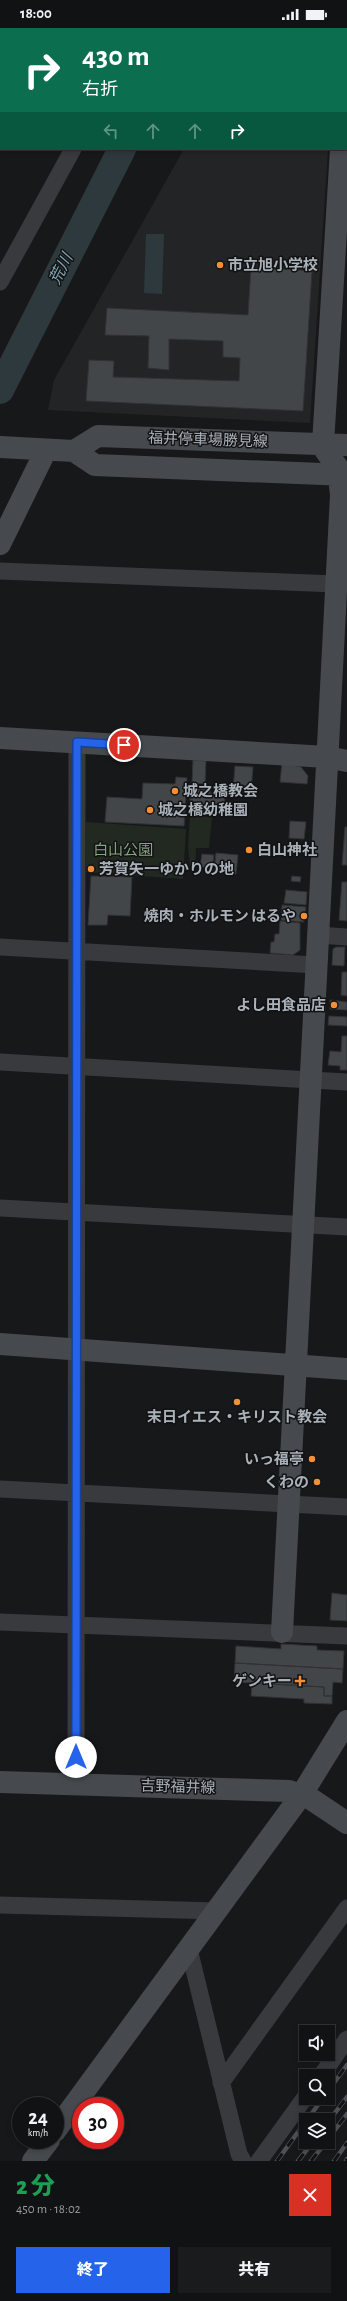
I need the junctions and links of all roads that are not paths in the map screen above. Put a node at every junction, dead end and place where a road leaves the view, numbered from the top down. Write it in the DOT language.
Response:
graph roads {
  1 [pos="71,150"];
  2 [pos="341,150"];
  3 [pos="342,220"];
  4 [pos="2,272"];
  5 [pos="323,444"];
  6 [pos="347,445"];
  7 [pos="3,447"];
  8 [pos="46,450"];
  9 [pos="74,451"];
  10 [pos="343,475"];
  11 [pos="0,544"];
  12 [pos="0,571"];
  13 [pos="336,584"];
  14 [pos="341,624"];
  15 [pos="0,738"];
  16 [pos="77,742"];
  17 [pos="337,759"];
  18 [pos="318,935"];
  19 [pos="347,936"];
  20 [pos="0,947"];
  21 [pos="77,950"];
  22 [pos="316,965"];
  23 [pos="0,1062"];
  24 [pos="77,1067"];
  25 [pos="309,1079"];
  26 [pos="347,1082"];
  27 [pos="0,1208"];
  28 [pos="77,1213"];
  29 [pos="304,1225"];
  30 [pos="347,1227"];
  31 [pos="0,1344"];
  32 [pos="77,1349"];
  33 [pos="295,1366"];
  34 [pos="347,1369"];
  35 [pos="0,1490"];
  36 [pos="77,1494"];
  37 [pos="287,1504"];
  38 [pos="347,1507"];
  39 [pos="0,1622"];
  40 [pos="77,1625"];
  41 [pos="282,1632"];
  42 [pos="347,1636"];
  43 [pos="347,1721"];
  44 [pos="0,1782"];
  45 [pos="76,1783"];
  46 [pos="302,1794"];
  47 [pos="347,1823"];
  48 [pos="0,1905"];
  49 [pos="347,1908"];
  50 [pos="217,1910"];
  51 [pos="188,1949"];
  52 [pos="347,2040"];
  53 [pos="326,2069"];
  54 [pos="221,2083"];
  55 [pos="299,2105"];
  56 [pos="64,2119"];
  57 [pos="42,2149"];
  58 [pos="33,2161"];
  59 [pos="243,2161"];
  60 [pos="259,2161"];
  1 -- 4 [label="street"];
  2 -- 3 [label="street"];
  3 -- 5 [label="street"];
  5 -- 6 [label="street, 福井停車場勝見線"];
  5 -- 9 [label="street, 福井停車場勝見線"];
  5 -- 10 [label="street"];
  7 -- 8 [label="street"];
  8 -- 9 [label="street"];
  8 -- 11 [label="street"];
  9 -- 10 [label="street, 福井停車場勝見線"];
  10 -- 13 [label="street"];
  12 -- 13 [label="street"];
  13 -- 14 [label="street"];
  14 -- 17 [label="street"];
  15 -- 16 [label="street"];
  16 -- 17 [label="street"];
  16 -- 21 [label="street"];
  17 -- 18 [label="street"];
  18 -- 19 [label="street"];
  18 -- 22 [label="street"];
  20 -- 21 [label="street"];
  21 -- 22 [label="street"];
  21 -- 24 [label="street"];
  22 -- 25 [label="street"];
  23 -- 24 [label="street"];
  24 -- 25 [label="street"];
  24 -- 28 [label="street"];
  25 -- 26 [label="street"];
  25 -- 29 [label="street"];
  27 -- 28 [label="street"];
  28 -- 29 [label="street"];
  28 -- 32 [label="street"];
  29 -- 30 [label="street"];
  29 -- 33 [label="street"];
  31 -- 32 [label="street"];
  32 -- 33 [label="street"];
  32 -- 36 [label="street"];
  33 -- 34 [label="street"];
  33 -- 37 [label="street"];
  35 -- 36 [label="street"];
  36 -- 37 [label="street"];
  36 -- 40 [label="street"];
  37 -- 38 [label="street"];
  37 -- 41 [label="street"];
  39 -- 40 [label="street"];
  40 -- 41 [label="street"];
  40 -- 45 [label="street"];
  41 -- 42 [label="street"];
  43 -- 46 [label="street"];
  44 -- 45 [label="street, 吉野福井線"];
  45 -- 46 [label="street, 吉野福井線"];
  46 -- 47 [label="street, 吉野福井線"];
  46 -- 50 [label="street"];
  48 -- 50 [label="street"];
  49 -- 54 [label="street"];
  50 -- 51 [label="street"];
  51 -- 54 [label="street"];
  51 -- 56 [label="street"];
  52 -- 53 [label="street"];
  54 -- 59 [label="street"];
  55 -- 60 [label="street"];
  57 -- 58 [label="street"];
}
